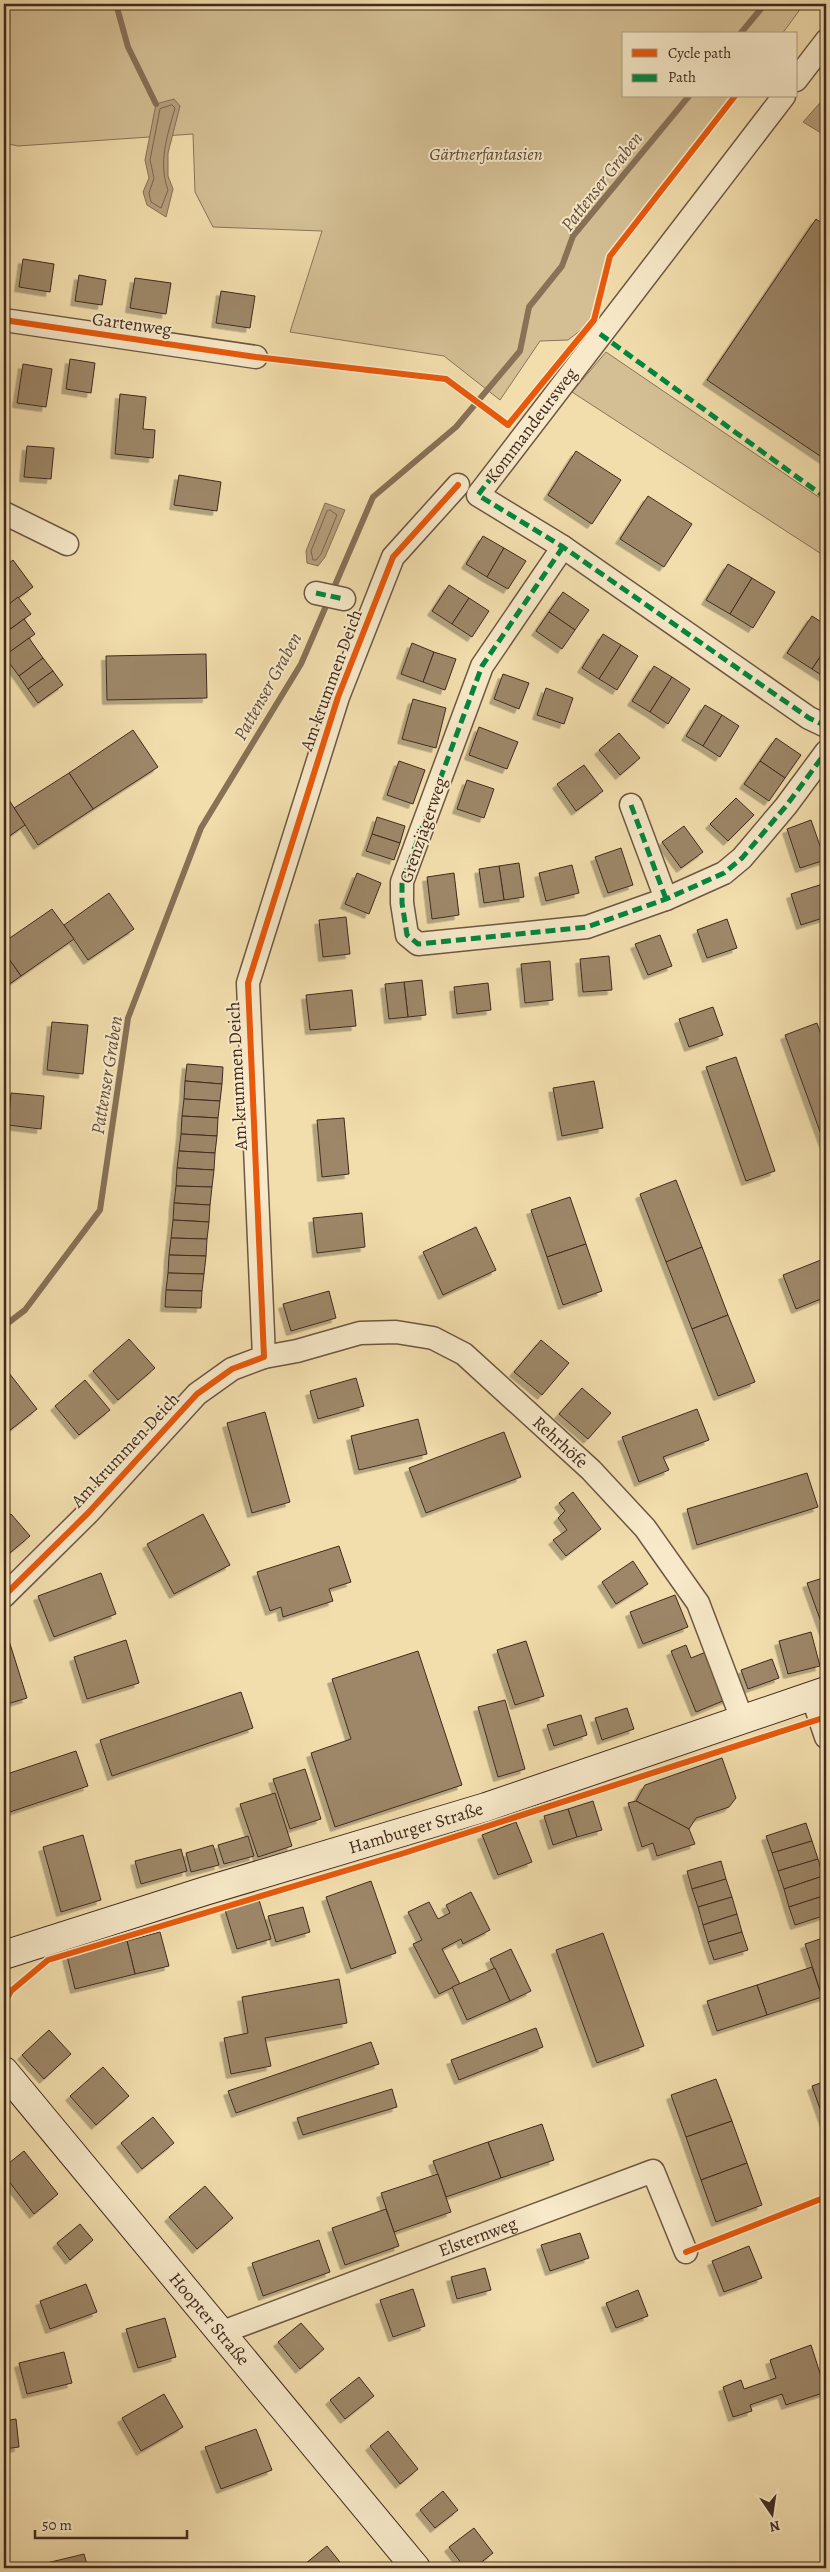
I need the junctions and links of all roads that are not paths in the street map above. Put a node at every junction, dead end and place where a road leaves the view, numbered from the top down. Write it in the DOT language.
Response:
graph roads {
  1 [pos="826,41"];
  2 [pos="798,77"];
  3 [pos="782,98"];
  4 [pos="4,320"];
  5 [pos="256,357"];
  6 [pos="458,484"];
  7 [pos="4,513"];
  8 [pos="67,544"];
  9 [pos="563,548"];
  10 [pos="316,593"];
  11 [pos="344,599"];
  12 [pos="826,726"];
  13 [pos="826,752"];
  14 [pos="631,805"];
  15 [pos="666,899"];
  16 [pos="264,1357"];
  17 [pos="4,1596"];
  18 [pos="819,1694"];
  19 [pos="742,1719"];
  20 [pos="826,1737"];
  21 [pos="4,1956"];
  22 [pos="4,2071"];
  23 [pos="686,2252"];
  24 [pos="220,2333"];
  25 [pos="416,2568"];
  1 -- 2 [label="street"];
  3 -- 9 [label="street, Kommandeursweg"];
  4 -- 5 [label="street, Gartenweg"];
  6 -- 16 [label="street, Am krummen Deich"];
  7 -- 8 [label="street"];
  9 -- 12 [label="street, Kommandeursweg"];
  9 -- 15 [label="street, Grenzjägerweg"];
  10 -- 11 [label="street"];
  13 -- 15 [label="street, Grenzjägerweg"];
  14 -- 15 [label="street"];
  16 -- 17 [label="street, Am krummen Deich"];
  16 -- 19 [label="street, Rehrhöfe"];
  18 -- 19 [label="main road, Hamburger Straße"];
  18 -- 20 [label="street"];
  19 -- 21 [label="main road, Hamburger Straße"];
  22 -- 24 [label="main road, Hoopter Straße"];
  23 -- 24 [label="street, Elsternweg"];
  24 -- 25 [label="main road, Hoopter Straße"];
}
